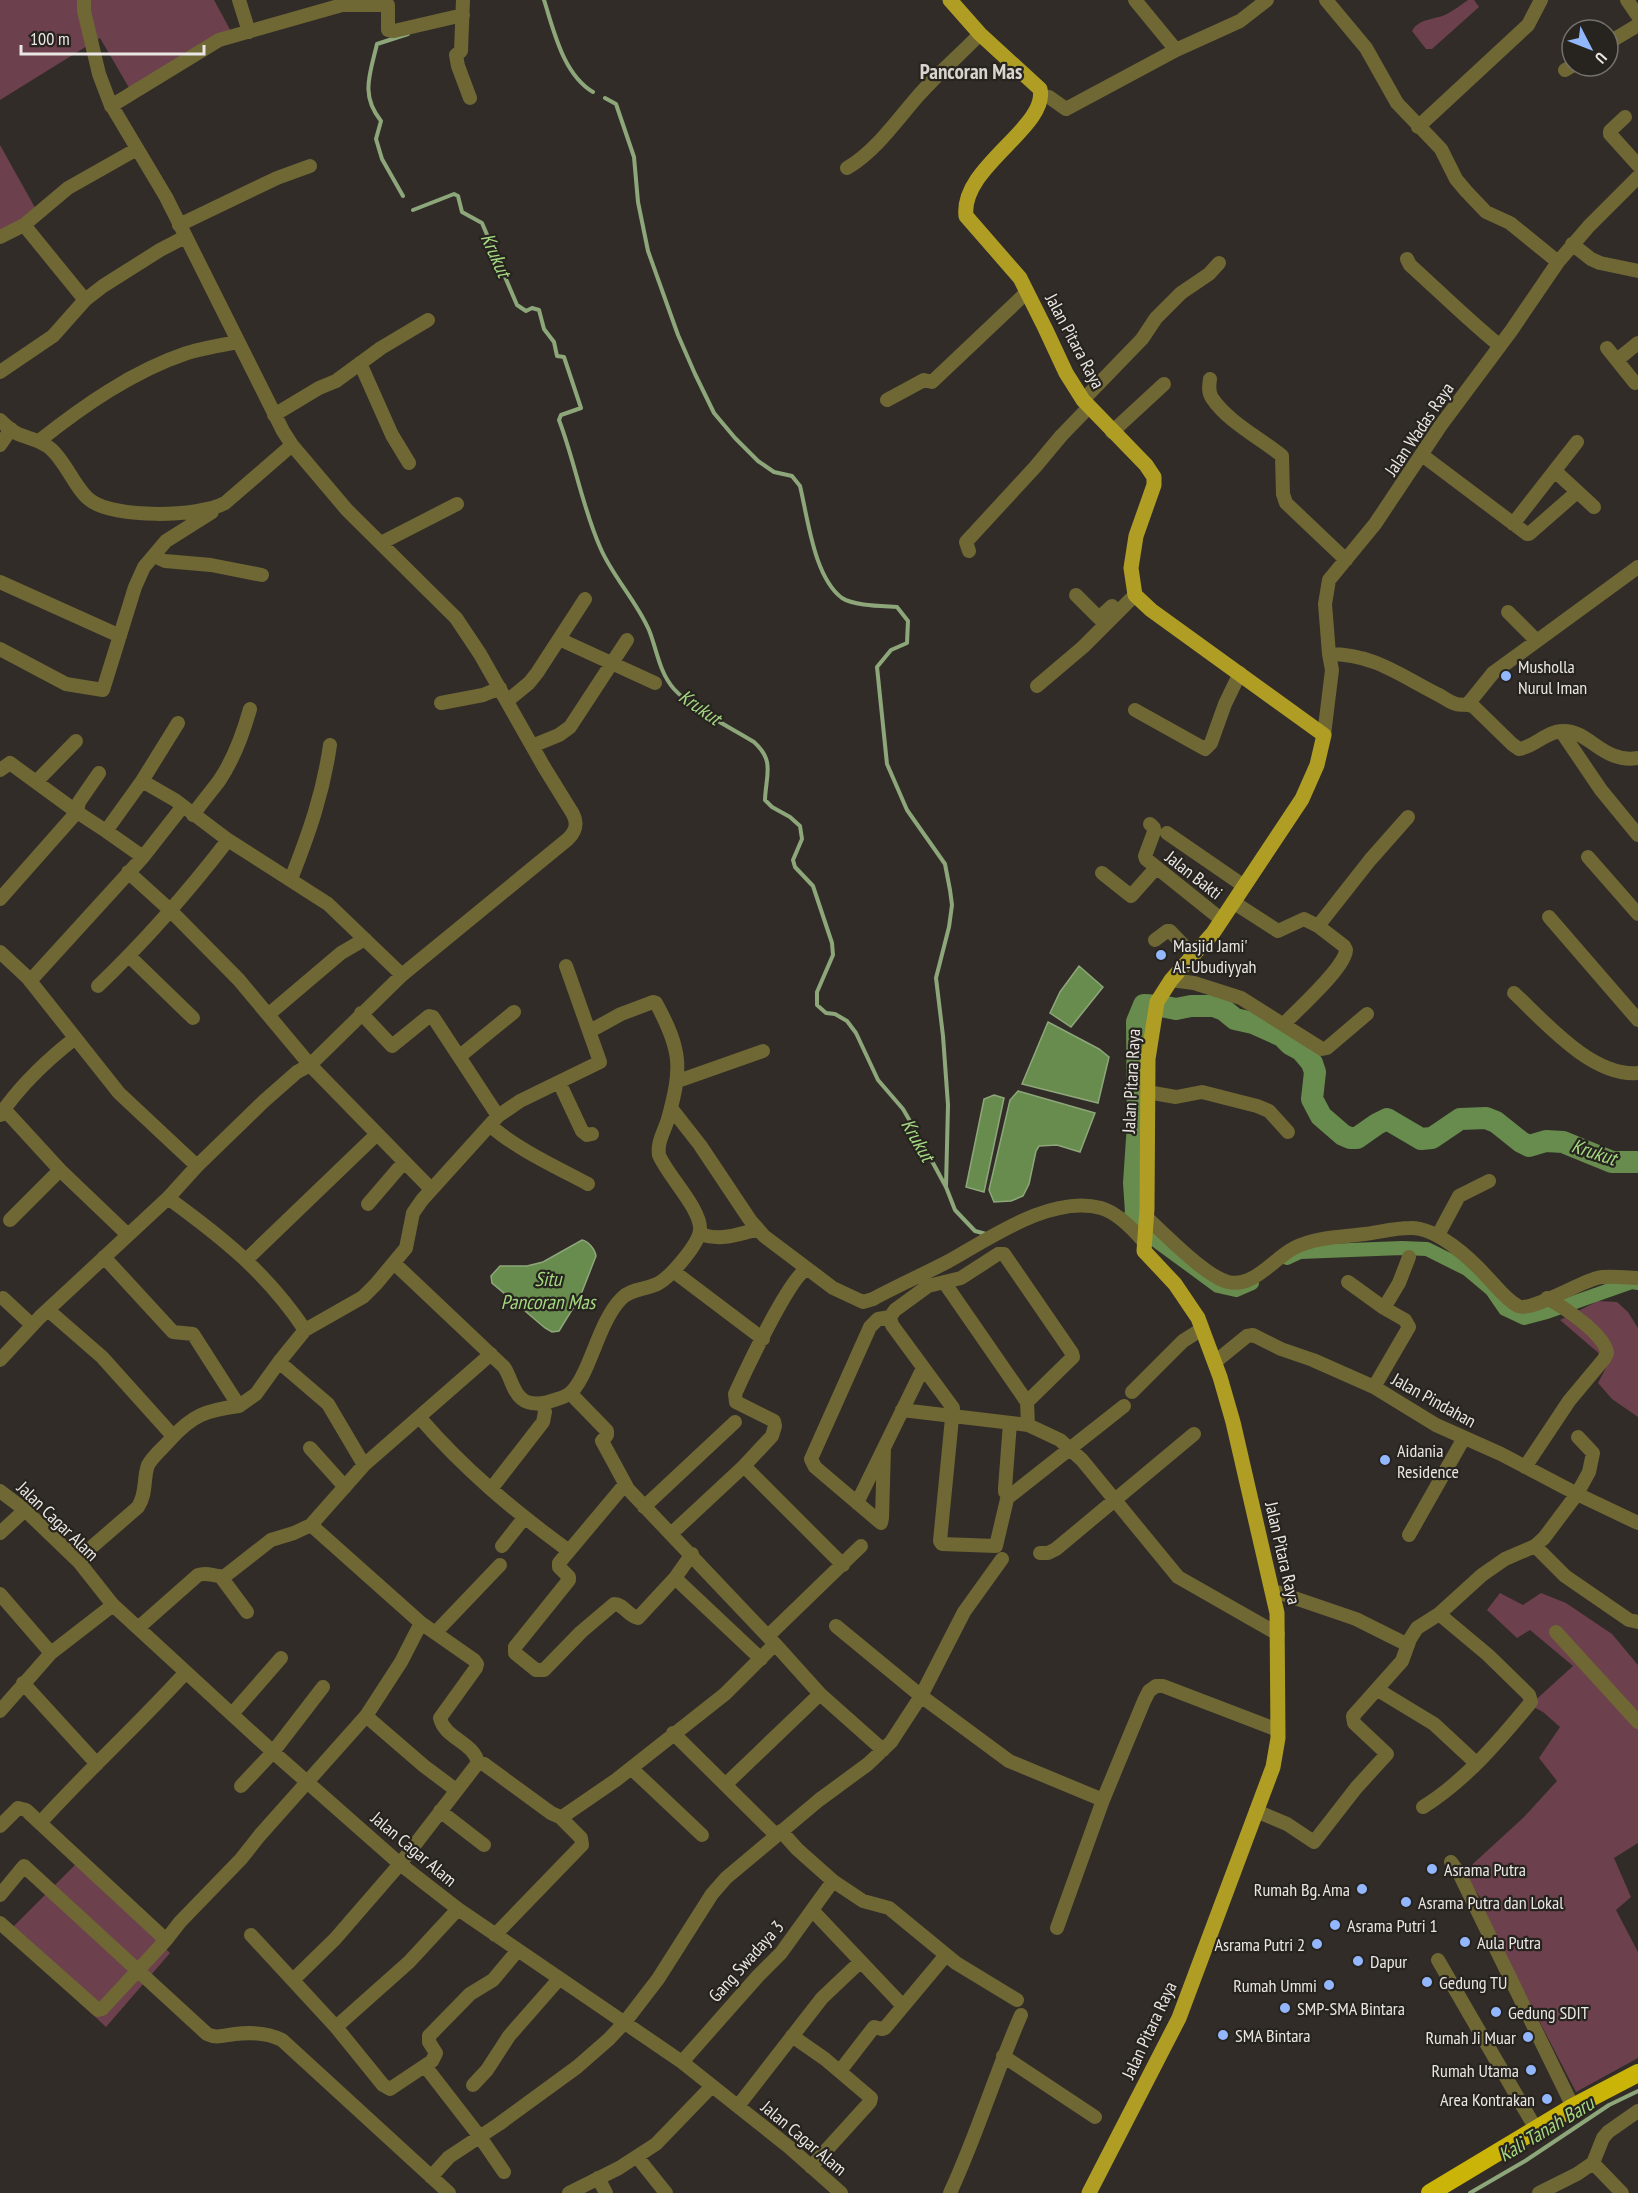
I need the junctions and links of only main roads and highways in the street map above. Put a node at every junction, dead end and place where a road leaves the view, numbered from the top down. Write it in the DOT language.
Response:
graph roads {
  1 [pos="953,1"];
  2 [pos="1638,2073"];
  3 [pos="1432,2192"];
  4 [pos="1089,2193"];
  1 -- 4 [label="main road, Jalan Pitara Raya"];
  2 -- 3 [label="highway"];
}
